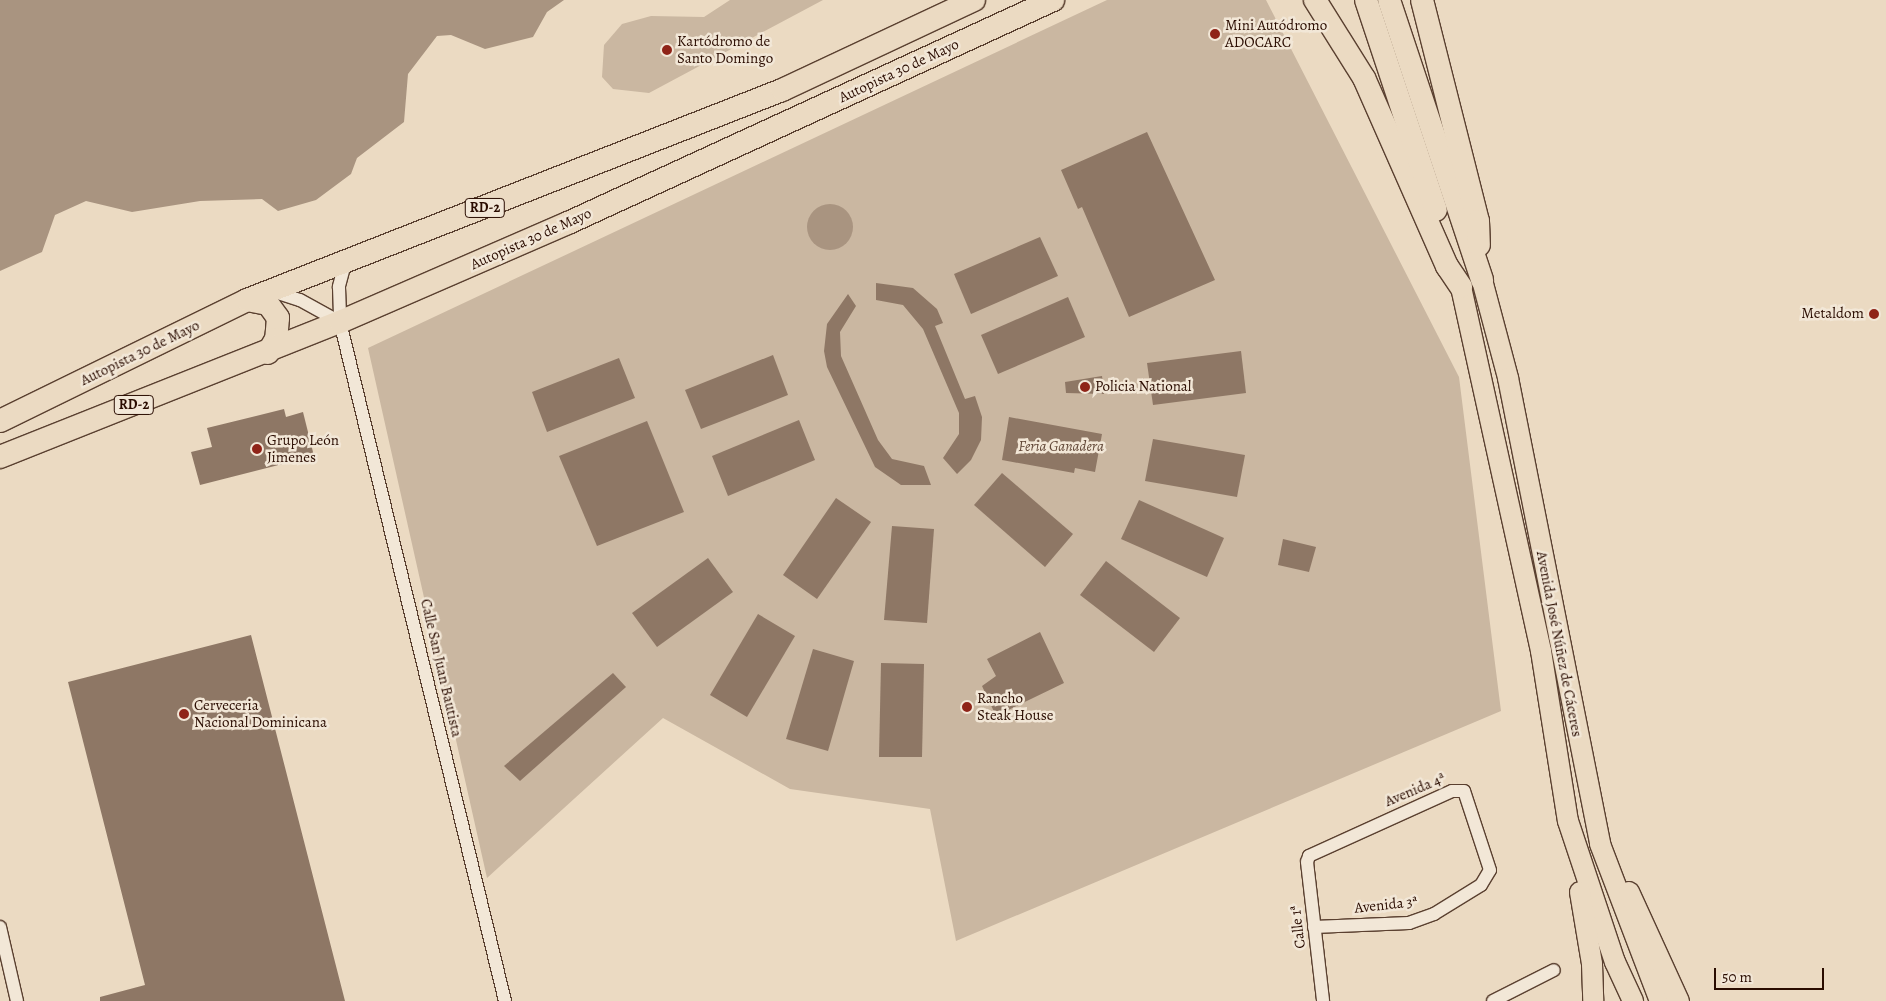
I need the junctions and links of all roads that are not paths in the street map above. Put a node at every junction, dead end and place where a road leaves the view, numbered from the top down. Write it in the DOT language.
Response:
graph roads {
  1 [pos="974,0"];
  2 [pos="1053,0"];
  3 [pos="1315,0"];
  4 [pos="1366,0"];
  5 [pos="1389,0"];
  6 [pos="1422,0"];
  7 [pos="346,260"];
  8 [pos="1471,284"];
  9 [pos="271,290"];
  10 [pos="247,300"];
  11 [pos="343,333"];
  12 [pos="268,353"];
  13 [pos="0,422"];
  14 [pos="0,457"];
  15 [pos="1593,811"];
  16 [pos="1568,821"];
  17 [pos="1312,851"];
  18 [pos="1482,886"];
  19 [pos="0,927"];
  20 [pos="1314,927"];
  21 [pos="1554,970"];
  22 [pos="16,1001"];
  23 [pos="505,1001"];
  24 [pos="1323,1001"];
  25 [pos="1493,1001"];
  26 [pos="1592,1001"];
  27 [pos="1633,1001"];
  28 [pos="1660,1001"];
  29 [pos="1679,1001"];
  1 -- 7 [label="highway, Autopista 30 de Mayo / RD-2"];
  2 -- 11 [label="highway, Autopista 30 de Mayo / RD-2"];
  3 -- 8 [label="highway"];
  4 -- 8 [label="highway"];
  5 -- 8 [label="highway"];
  6 -- 8 [label="highway"];
  7 -- 9 [label="highway, Autopista 30 de Mayo / RD-2"];
  7 -- 11 [label="street, Calle San Juan Bautista"];
  8 -- 15 [label="main road, Avenida José Núñez de Cáceres"];
  8 -- 16 [label="main road, Avenida José Núñez de Cáceres"];
  9 -- 10 [label="highway, Autopista 30 de Mayo / RD-2"];
  9 -- 11 [label="street"];
  10 -- 12 [label="highway"];
  10 -- 13 [label="highway, Autopista 30 de Mayo / RD-2"];
  11 -- 12 [label="highway, Autopista 30 de Mayo / RD-2"];
  11 -- 23 [label="street, Calle San Juan Bautista"];
  12 -- 14 [label="highway, Autopista 30 de Mayo / RD-2"];
  15 -- 28 [label="main road, Avenida José Núñez de Cáceres"];
  15 -- 29 [label="main road"];
  16 -- 26 [label="main road"];
  16 -- 27 [label="main road, Avenida José Núñez de Cáceres"];
  17 -- 18 [label="street, Avenida 4ª"];
  17 -- 20 [label="street, Calle 1ª"];
  18 -- 20 [label="street, Avenida 3ª"];
  19 -- 22 [label="street"];
  20 -- 24 [label="street, Calle 1ª"];
  21 -- 25 [label="street"];
}
